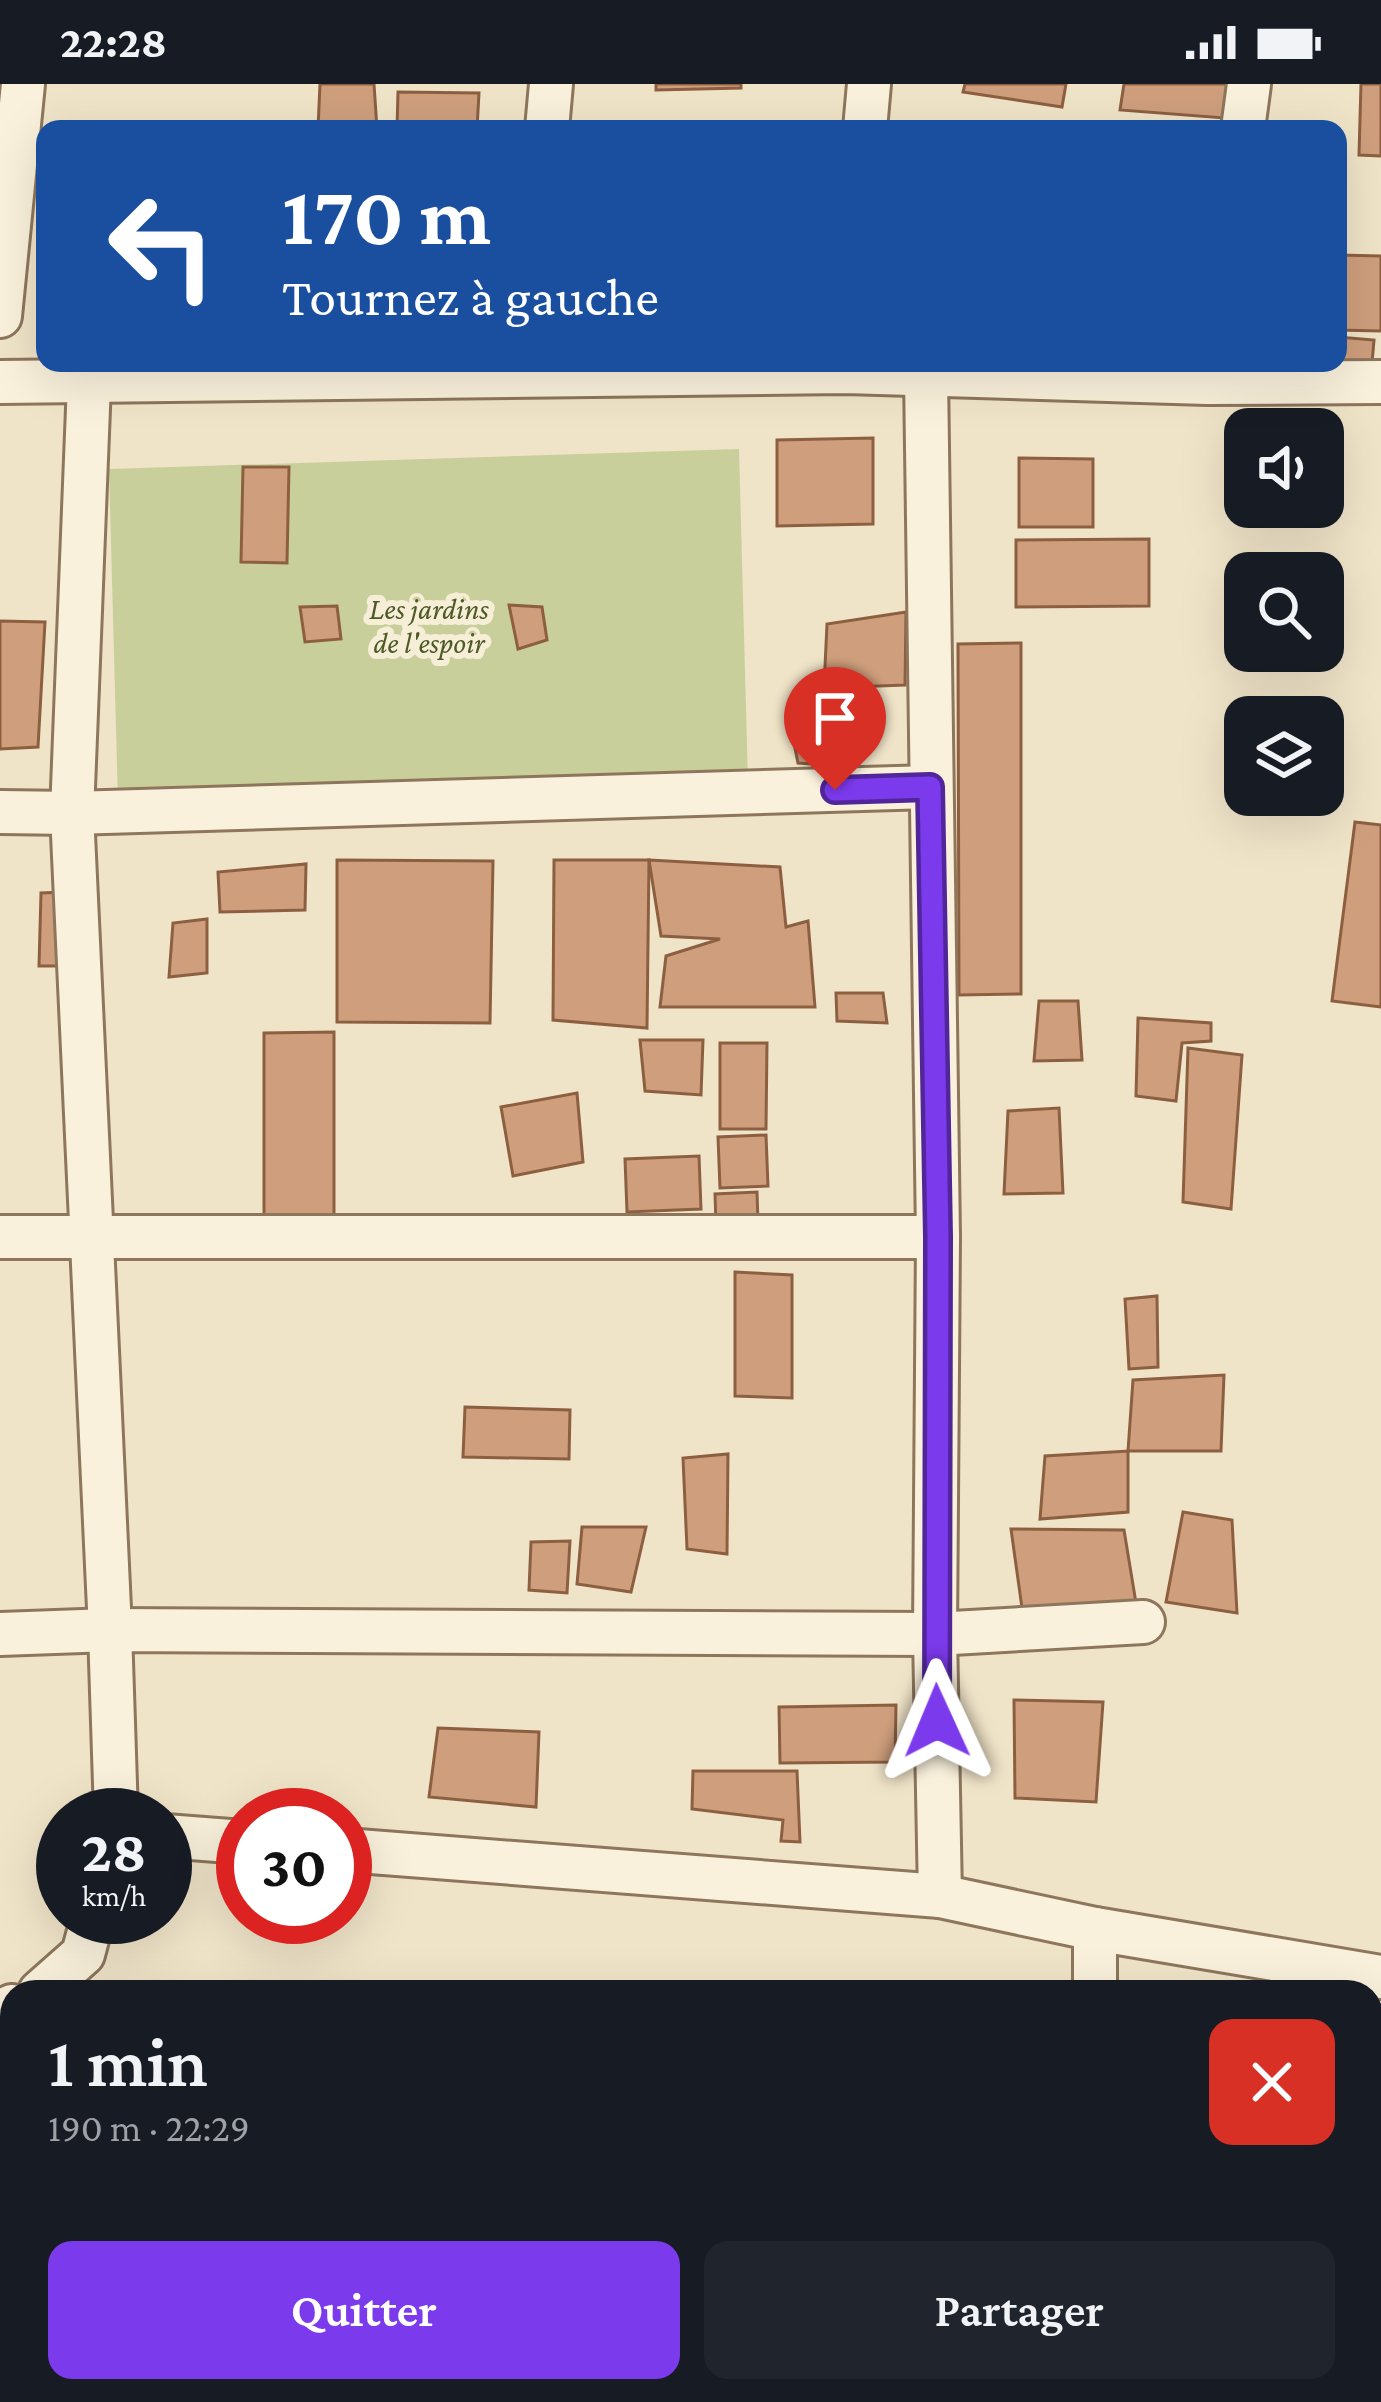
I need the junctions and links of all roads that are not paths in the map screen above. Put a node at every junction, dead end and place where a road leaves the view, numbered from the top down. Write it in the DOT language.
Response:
graph roads {
  1 [pos="23,84"];
  2 [pos="551,84"];
  3 [pos="869,84"];
  4 [pos="1249,84"];
  5 [pos="548,120"];
  6 [pos="867,120"];
  7 [pos="1244,120"];
  8 [pos="0,316"];
  9 [pos="455,372"];
  10 [pos="896,372"];
  11 [pos="1208,373"];
  12 [pos="926,375"];
  13 [pos="0,382"];
  14 [pos="1381,382"];
  15 [pos="88,383"];
  16 [pos="930,787"];
  17 [pos="0,812"];
  18 [pos="72,813"];
  19 [pos="938,1237"];
  20 [pos="0,1238"];
  21 [pos="91,1238"];
  22 [pos="1143,1622"];
  23 [pos="110,1630"];
  24 [pos="0,1634"];
  25 [pos="935,1634"];
  26 [pos="115,1788"];
  27 [pos="372,1852"];
  28 [pos="940,1896"];
  29 [pos="1095,1929"];
  30 [pos="86,1944"];
  31 [pos="1381,1977"];
  32 [pos="54,1980"];
  33 [pos="1095,1980"];
  1 -- 8 [label="street"];
  2 -- 5 [label="street"];
  3 -- 6 [label="street"];
  4 -- 7 [label="street"];
  9 -- 15 [label="street"];
  10 -- 12 [label="street"];
  11 -- 12 [label="street"];
  11 -- 14 [label="street"];
  12 -- 16 [label="street"];
  13 -- 15 [label="street"];
  15 -- 18 [label="street"];
  16 -- 18 [label="street"];
  16 -- 19 [label="street"];
  17 -- 18 [label="street"];
  18 -- 21 [label="street"];
  19 -- 21 [label="street"];
  19 -- 25 [label="street"];
  20 -- 21 [label="street"];
  21 -- 23 [label="street"];
  22 -- 25 [label="street"];
  23 -- 24 [label="street"];
  23 -- 25 [label="street"];
  23 -- 26 [label="street"];
  25 -- 28 [label="street"];
  27 -- 28 [label="street"];
  28 -- 29 [label="street"];
  29 -- 31 [label="street"];
  29 -- 33 [label="street"];
  30 -- 32 [label="street"];
}
